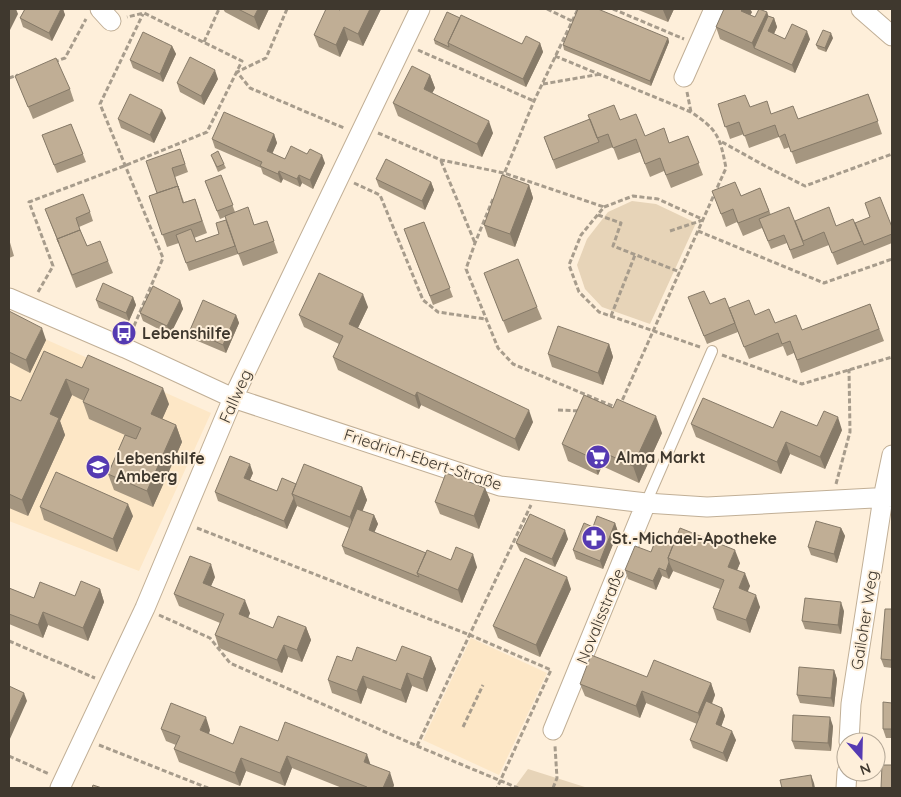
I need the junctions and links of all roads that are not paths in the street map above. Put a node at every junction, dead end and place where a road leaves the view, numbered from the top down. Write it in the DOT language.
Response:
graph roads {
  1 [pos="420,9"];
  2 [pos="714,9"];
  3 [pos="861,9"];
  4 [pos="892,36"];
  5 [pos="684,77"];
  6 [pos="9,298"];
  7 [pos="712,351"];
  8 [pos="233,398"];
  9 [pos="892,455"];
  10 [pos="888,498"];
  11 [pos="646,503"];
  12 [pos="553,730"];
  13 [pos="850,732"];
  14 [pos="62,784"];
  1 -- 8 [label="street, Fallweg"];
  2 -- 5 [label="street"];
  3 -- 4 [label="street"];
  6 -- 8 [label="street, Friedrich-Ebert-Straße"];
  7 -- 11 [label="lane"];
  8 -- 11 [label="street, Friedrich-Ebert-Straße"];
  8 -- 14 [label="street, Fallweg"];
  9 -- 10 [label="street, Gailoher Weg"];
  10 -- 11 [label="street, Friedrich-Ebert-Straße"];
  10 -- 13 [label="street, Gailoher Weg"];
  11 -- 12 [label="street, Novalisstraße"];
}
